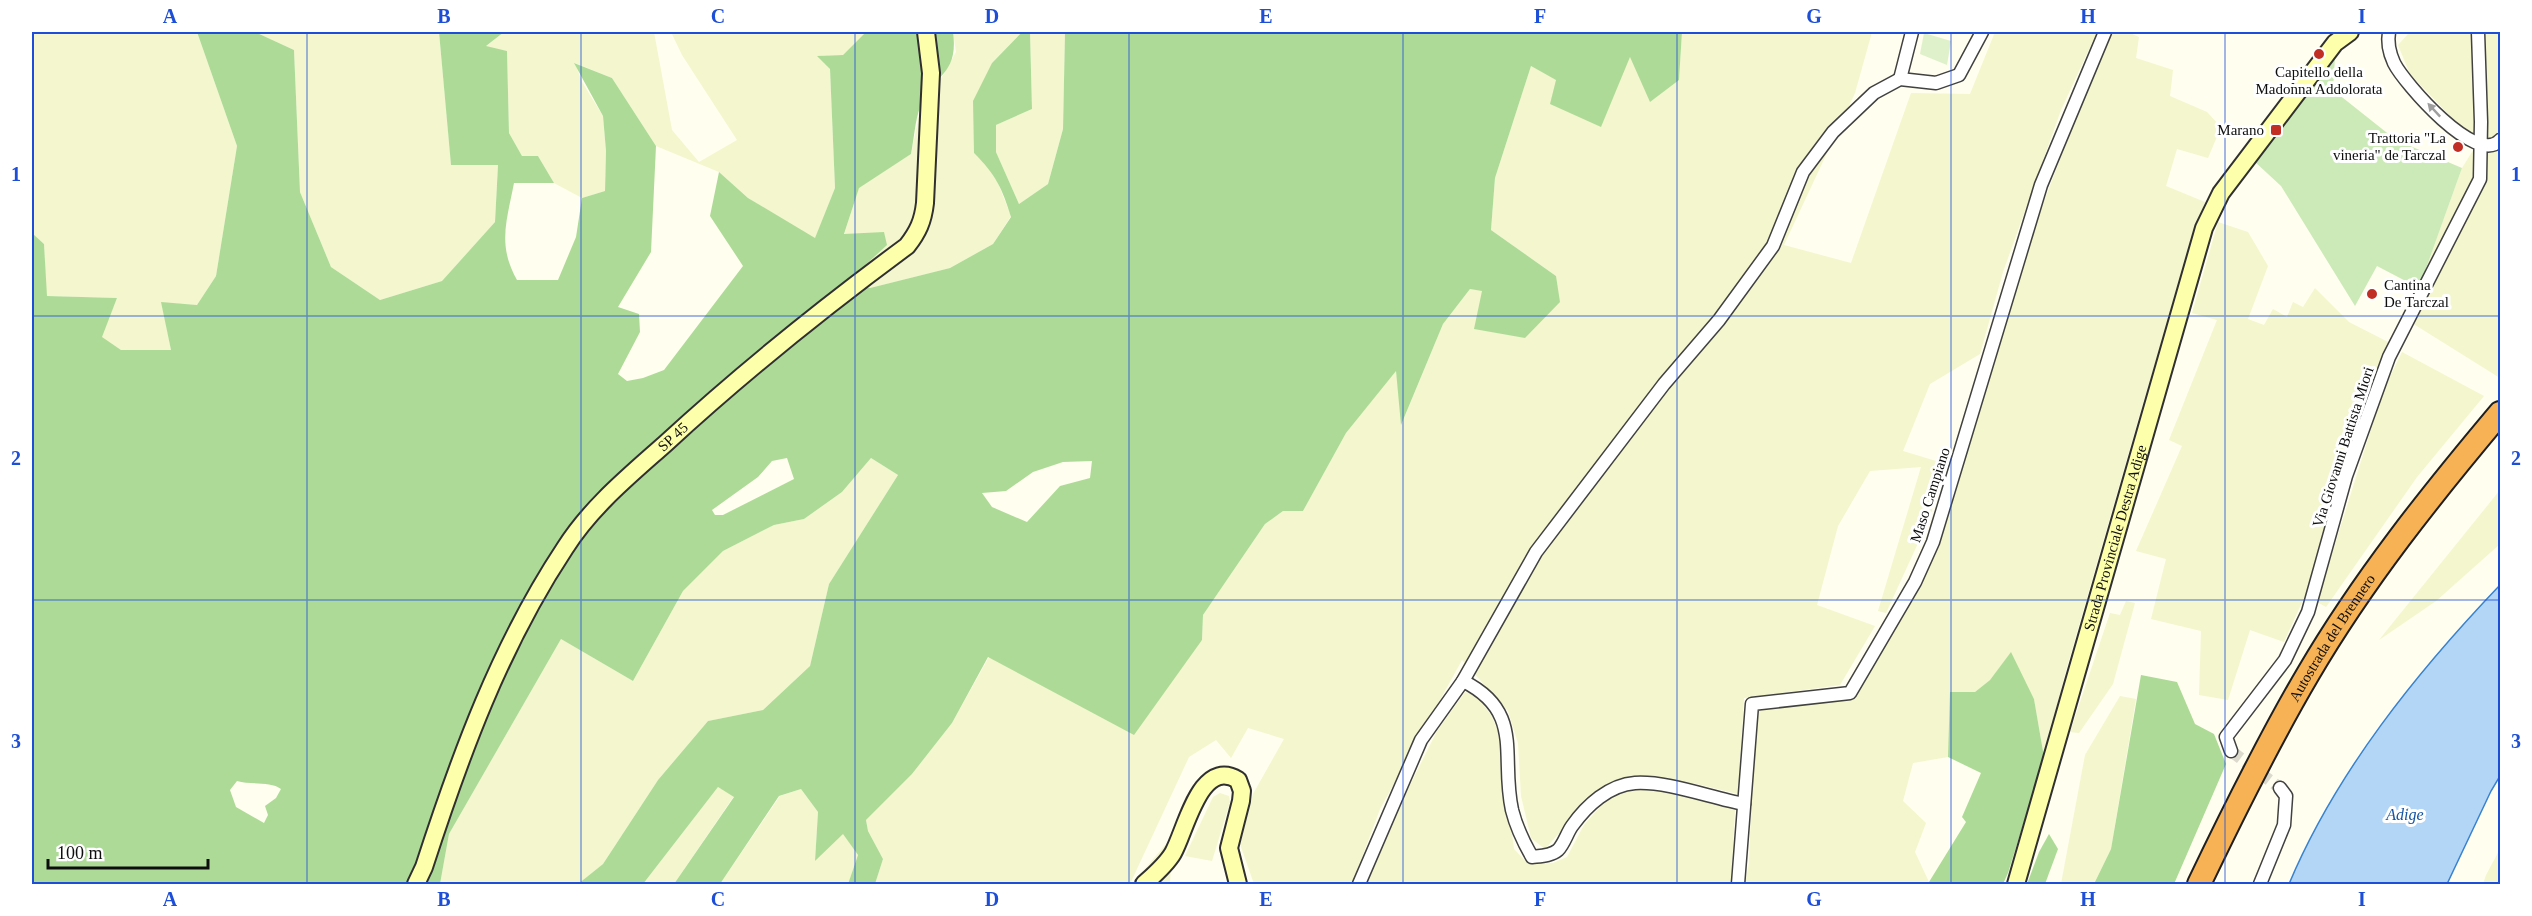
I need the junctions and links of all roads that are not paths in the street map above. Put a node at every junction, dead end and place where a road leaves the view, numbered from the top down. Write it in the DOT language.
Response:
graph roads {
  1 [pos="926,32"];
  2 [pos="1912,32"];
  3 [pos="1982,32"];
  4 [pos="2105,32"];
  5 [pos="2389,32"];
  6 [pos="2478,32"];
  7 [pos="2344,33"];
  8 [pos="1900,79"];
  9 [pos="2500,140"];
  10 [pos="2480,146"];
  11 [pos="2500,413"];
  12 [pos="2500,433"];
  13 [pos="1463,681"];
  14 [pos="2231,751"];
  15 [pos="2280,788"];
  16 [pos="1744,804"];
  17 [pos="416,885"];
  18 [pos="1144,885"];
  19 [pos="1238,885"];
  20 [pos="1359,885"];
  21 [pos="1738,885"];
  22 [pos="2016,885"];
  23 [pos="2199,885"];
  24 [pos="2214,885"];
  25 [pos="2260,885"];
  1 -- 17 [label="street, SP 45"];
  2 -- 8 [label="street"];
  3 -- 8 [label="street"];
  4 -- 16 [label="street, Maso Campiano"];
  10 -- 5 [label="street, one-way"];
  6 -- 10 [label="street"];
  7 -- 22 [label="street, Strada Provinciale Destra Adige"];
  8 -- 13 [label="street"];
  9 -- 10 [label="street"];
  10 -- 14 [label="street, Via Giovanni Battista Miori"];
  11 -- 23 [label="highway, Autostrada del Brennero"];
  12 -- 24 [label="highway, Autostrada del Brennero"];
  13 -- 16 [label="street"];
  13 -- 20 [label="street"];
  15 -- 25 [label="street"];
  16 -- 21 [label="street, Maso Campiano"];
  18 -- 19 [label="street"];
}
